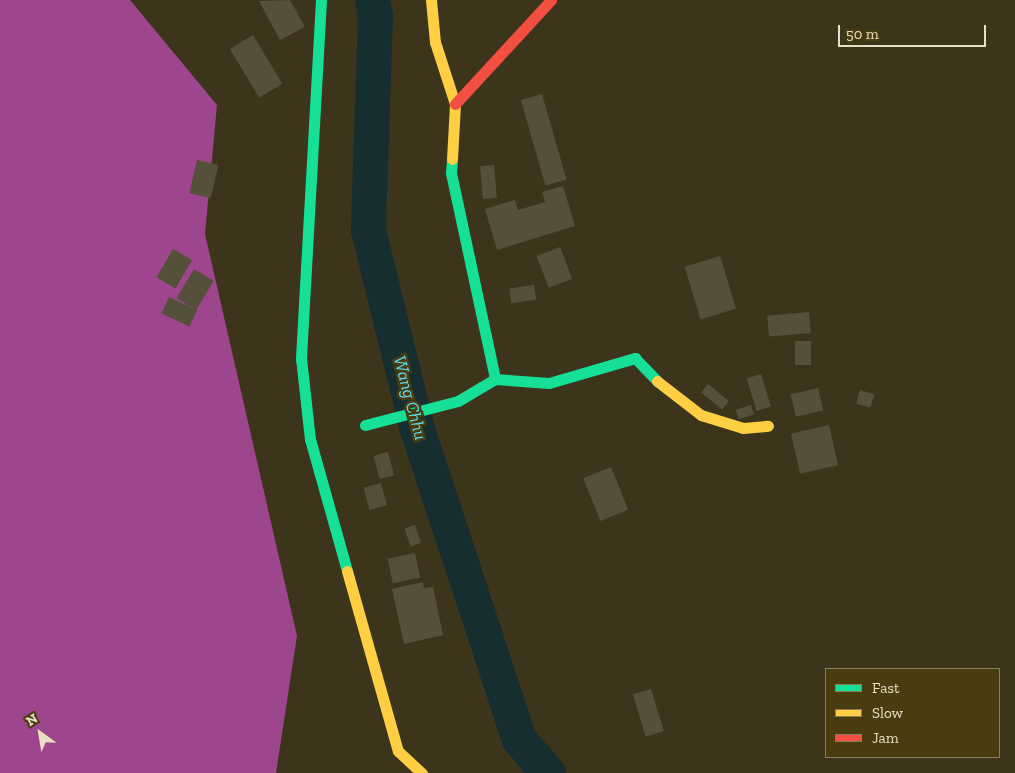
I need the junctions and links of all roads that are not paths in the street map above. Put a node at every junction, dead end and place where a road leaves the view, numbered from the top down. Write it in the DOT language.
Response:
graph roads {
  1 [pos="321,0"];
  2 [pos="431,0"];
  3 [pos="551,0"];
  4 [pos="455,104"];
  5 [pos="495,379"];
  6 [pos="365,424"];
  7 [pos="768,426"];
  8 [pos="422,773"];
  1 -- 8 [label="street"];
  2 -- 4 [label="street"];
  3 -- 4 [label="street"];
  4 -- 5 [label="street"];
  5 -- 6 [label="street"];
  5 -- 7 [label="street"];
}
